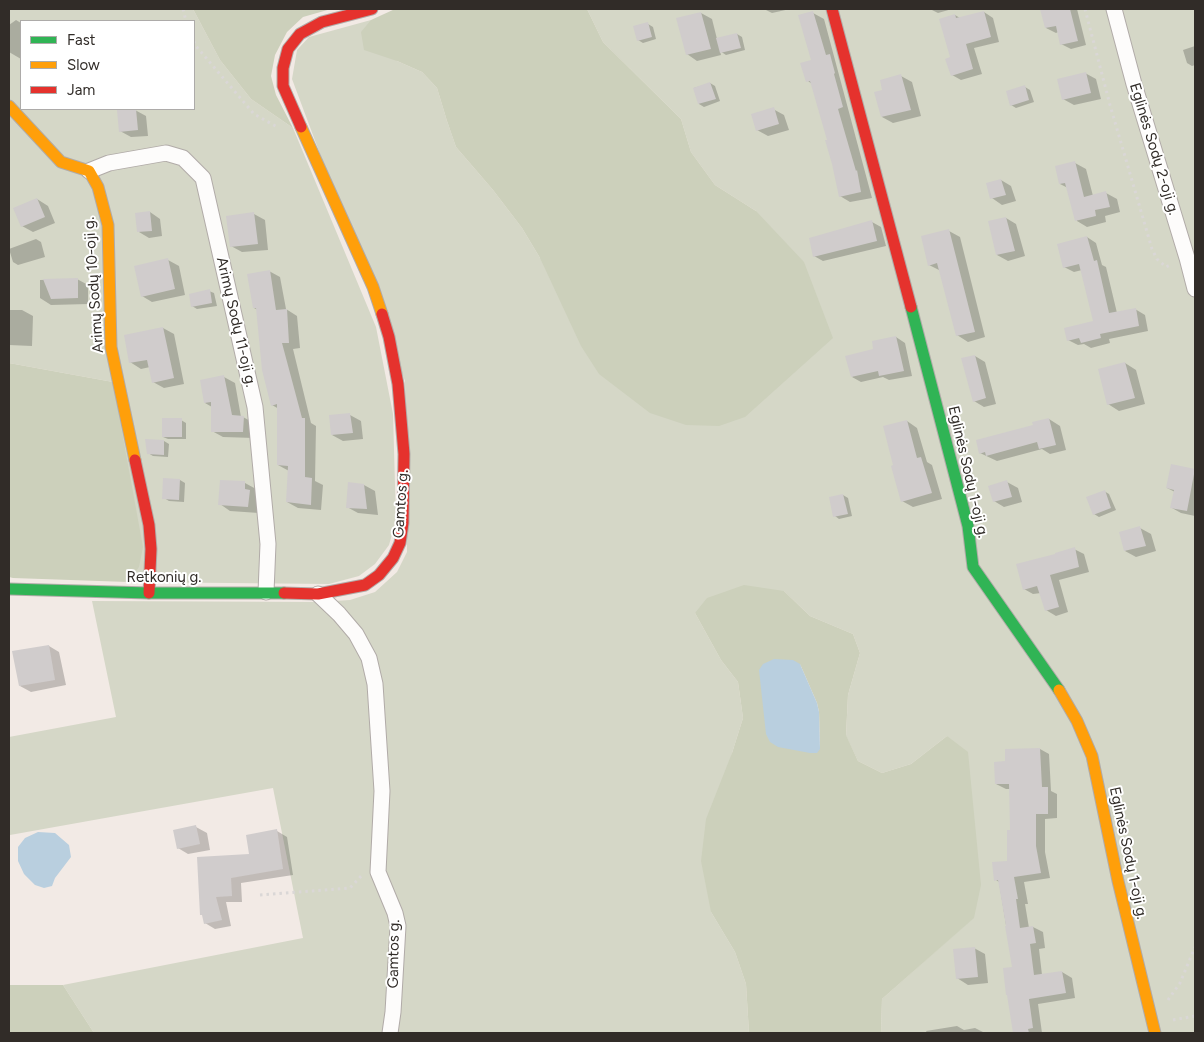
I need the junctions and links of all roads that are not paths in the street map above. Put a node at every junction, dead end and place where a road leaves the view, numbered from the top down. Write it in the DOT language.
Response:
graph roads {
  1 [pos="372,9"];
  2 [pos="832,9"];
  3 [pos="1114,9"];
  4 [pos="9,106"];
  5 [pos="89,171"];
  6 [pos="1195,289"];
  7 [pos="9,589"];
  8 [pos="266,592"];
  9 [pos="149,593"];
  10 [pos="318,594"];
  11 [pos="1154,1029"];
  12 [pos="390,1033"];
  1 -- 10 [label="street, Gamtos g."];
  2 -- 11 [label="street, Eglinės Sodų 1-oji g."];
  3 -- 6 [label="street, Eglinės Sodų 2-oji g."];
  4 -- 5 [label="street"];
  5 -- 8 [label="street, Arimų Sodų 11-oji g."];
  5 -- 9 [label="street, Arimų Sodų 10-oji g."];
  7 -- 9 [label="street, Retkonių g."];
  8 -- 9 [label="street, Retkonių g."];
  8 -- 10 [label="street, Retkonių g."];
  10 -- 12 [label="street, Gamtos g."];
}
